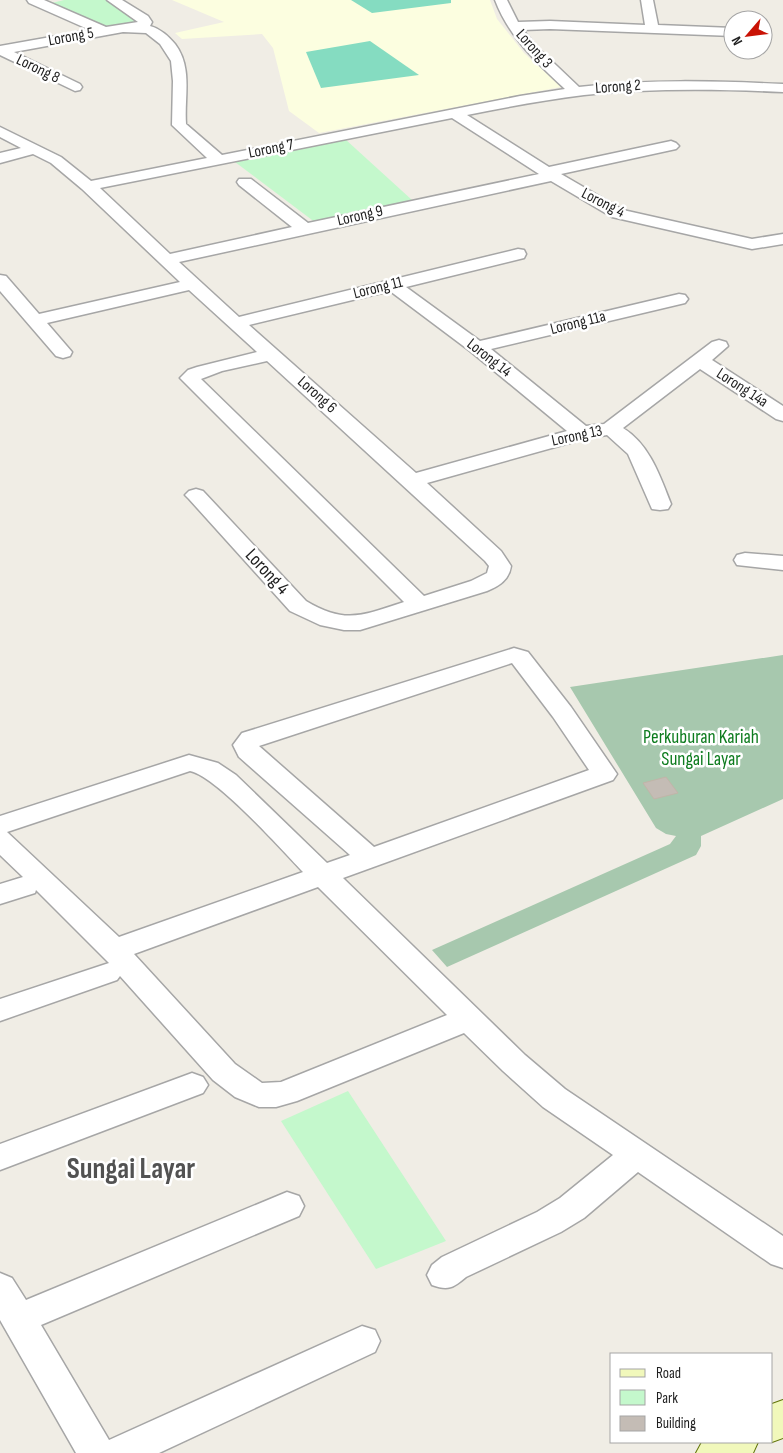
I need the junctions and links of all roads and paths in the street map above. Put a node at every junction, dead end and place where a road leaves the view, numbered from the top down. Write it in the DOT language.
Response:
graph roads {
  1 [pos="113,0"];
  2 [pos="501,0"];
  3 [pos="648,0"];
  4 [pos="42,1"];
  5 [pos="514,26"];
  6 [pos="143,27"];
  7 [pos="652,28"];
  8 [pos="104,31"];
  9 [pos="723,32"];
  10 [pos="0,50"];
  11 [pos="75,87"];
  12 [pos="783,88"];
  13 [pos="576,91"];
  14 [pos="454,113"];
  15 [pos="0,131"];
  16 [pos="29,146"];
  17 [pos="671,146"];
  18 [pos="0,149"];
  19 [pos="0,158"];
  20 [pos="218,159"];
  21 [pos="550,174"];
  22 [pos="245,182"];
  23 [pos="88,186"];
  24 [pos="305,229"];
  25 [pos="777,240"];
  26 [pos="518,254"];
  27 [pos="167,260"];
  28 [pos="0,280"];
  29 [pos="194,284"];
  30 [pos="393,285"];
  31 [pos="680,298"];
  32 [pos="36,320"];
  33 [pos="237,323"];
  34 [pos="719,346"];
  35 [pos="477,348"];
  36 [pos="64,352"];
  37 [pos="272,354"];
  38 [pos="700,361"];
  39 [pos="783,415"];
  40 [pos="610,429"];
  41 [pos="582,433"];
  42 [pos="412,481"];
  43 [pos="196,495"];
  44 [pos="660,504"];
  45 [pos="745,560"];
  46 [pos="783,564"];
  47 [pos="420,605"];
  48 [pos="353,624"];
  49 [pos="0,825"];
  50 [pos="0,839"];
  51 [pos="371,859"];
  52 [pos="323,876"];
  53 [pos="110,962"];
  54 [pos="0,1010"];
  55 [pos="468,1018"];
  56 [pos="192,1085"];
  57 [pos="636,1155"];
  58 [pos="0,1157"];
  59 [pos="287,1206"];
  60 [pos="783,1254"];
  61 [pos="444,1275"];
  62 [pos="0,1288"];
  63 [pos="18,1319"];
  64 [pos="362,1342"];
  65 [pos="736,1443"];
  66 [pos="96,1453"];
  67 [pos="120,1453"];
  68 [pos="717,1453"];
  1 -- 6 [label="street"];
  2 -- 5 [label="street, Lorong 3"];
  3 -- 7 [label="street"];
  4 -- 8 [label="street"];
  5 -- 7 [label="street"];
  5 -- 13 [label="street, Lorong 3"];
  6 -- 8 [label="street, Lorong 5"];
  6 -- 20 [label="street"];
  7 -- 9 [label="street"];
  8 -- 10 [label="street, Lorong 5"];
  10 -- 11 [label="street, Lorong 8"];
  12 -- 13 [label="street, Lorong 2"];
  13 -- 14 [label="street, Lorong 2"];
  14 -- 20 [label="street, Lorong 7"];
  14 -- 21 [label="street, Lorong 4"];
  15 -- 16 [label="street, Lorong 6"];
  16 -- 18 [label="street"];
  16 -- 19 [label="street"];
  16 -- 23 [label="street, Lorong 6"];
  17 -- 21 [label="street, Lorong 9"];
  20 -- 23 [label="street, Lorong 7"];
  21 -- 24 [label="street, Lorong 9"];
  21 -- 25 [label="street, Lorong 4"];
  22 -- 24 [label="street"];
  23 -- 27 [label="street, Lorong 6"];
  24 -- 27 [label="street, Lorong 9"];
  26 -- 30 [label="street, Lorong 11"];
  27 -- 29 [label="street, Lorong 6"];
  28 -- 32 [label="street"];
  29 -- 32 [label="street"];
  29 -- 33 [label="street, Lorong 6"];
  30 -- 33 [label="street, Lorong 11"];
  30 -- 35 [label="street, Lorong 14"];
  31 -- 35 [label="street, Lorong 11a"];
  32 -- 36 [label="street"];
  33 -- 37 [label="street, Lorong 6"];
  34 -- 38 [label="street, Lorong 13"];
  35 -- 41 [label="street, Lorong 14"];
  37 -- 42 [label="street, Lorong 6"];
  37 -- 47 [label="street"];
  38 -- 39 [label="street, Lorong 14a"];
  38 -- 40 [label="street, Lorong 13"];
  40 -- 41 [label="street, Lorong 13"];
  40 -- 44 [label="street"];
  41 -- 42 [label="street, Lorong 13"];
  42 -- 47 [label="street, Lorong 6"];
  43 -- 48 [label="street, Lorong 4"];
  45 -- 46 [label="street"];
  47 -- 48 [label="street, Lorong 6"];
  49 -- 52 [label="street"];
  50 -- 53 [label="street"];
  51 -- 51 [label="street"];
  51 -- 52 [label="street"];
  52 -- 53 [label="street"];
  52 -- 55 [label="street"];
  53 -- 54 [label="street"];
  53 -- 55 [label="street"];
  55 -- 57 [label="street"];
  56 -- 58 [label="street"];
  57 -- 60 [label="street"];
  57 -- 61 [label="street"];
  59 -- 63 [label="street"];
  62 -- 63 [label="street"];
  63 -- 66 [label="street"];
  64 -- 67 [label="street"];
  65 -- 68 [label="street"];
}
